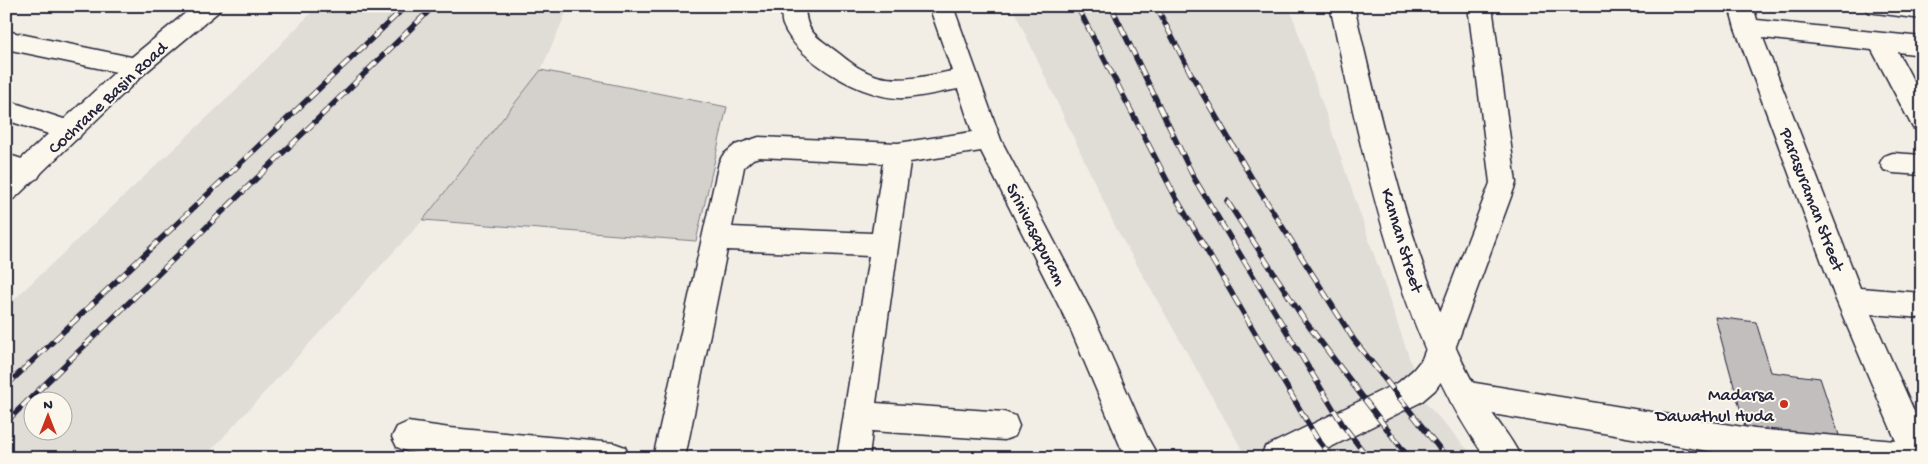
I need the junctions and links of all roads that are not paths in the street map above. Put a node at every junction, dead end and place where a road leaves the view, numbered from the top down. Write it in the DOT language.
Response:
graph roads {
  1 [pos="210,6"];
  2 [pos="793,6"];
  3 [pos="941,6"];
  4 [pos="1342,6"];
  5 [pos="1480,6"];
  6 [pos="1876,6"];
  7 [pos="1922,11"];
  8 [pos="1744,17"];
  9 [pos="6,40"];
  10 [pos="1880,42"];
  11 [pos="1922,46"];
  12 [pos="136,67"];
  13 [pos="965,78"];
  14 [pos="6,110"];
  15 [pos="1922,122"];
  16 [pos="70,131"];
  17 [pos="988,140"];
  18 [pos="898,153"];
  19 [pos="1893,163"];
  20 [pos="1922,165"];
  21 [pos="18,167"];
  22 [pos="6,190"];
  23 [pos="716,238"];
  24 [pos="884,245"];
  25 [pos="1850,300"];
  26 [pos="1922,306"];
  27 [pos="1441,349"];
  28 [pos="1463,395"];
  29 [pos="860,416"];
  30 [pos="1004,426"];
  31 [pos="408,437"];
  32 [pos="614,458"];
  33 [pos="669,458"];
  34 [pos="853,458"];
  35 [pos="1143,458"];
  36 [pos="1276,458"];
  37 [pos="1505,458"];
  38 [pos="1920,458"];
  1 -- 12 [label="street, Cochrane Basin Road"];
  2 -- 13 [label="street"];
  3 -- 13 [label="street, Srinivasapuram"];
  4 -- 27 [label="street, Kannan Street"];
  5 -- 27 [label="street"];
  6 -- 7 [label="street"];
  8 -- 10 [label="street"];
  8 -- 25 [label="street, Parasuraman Street"];
  9 -- 12 [label="street"];
  10 -- 11 [label="street"];
  10 -- 15 [label="street"];
  12 -- 16 [label="street, Cochrane Basin Road"];
  13 -- 17 [label="street, Srinivasapuram"];
  14 -- 16 [label="street"];
  16 -- 21 [label="street, Cochrane Basin Road"];
  17 -- 18 [label="street"];
  17 -- 35 [label="street, Srinivasapuram"];
  18 -- 23 [label="street"];
  18 -- 24 [label="street"];
  19 -- 20 [label="street"];
  21 -- 22 [label="street, Cochrane Basin Road"];
  23 -- 24 [label="street"];
  23 -- 33 [label="street"];
  24 -- 29 [label="street"];
  25 -- 26 [label="street"];
  25 -- 38 [label="street, Parasuraman Street"];
  27 -- 28 [label="street, Kannan Street"];
  27 -- 36 [label="street"];
  28 -- 37 [label="street, Kannan Street"];
  28 -- 38 [label="street"];
  29 -- 30 [label="street"];
  29 -- 34 [label="street"];
  31 -- 32 [label="street"];
}
